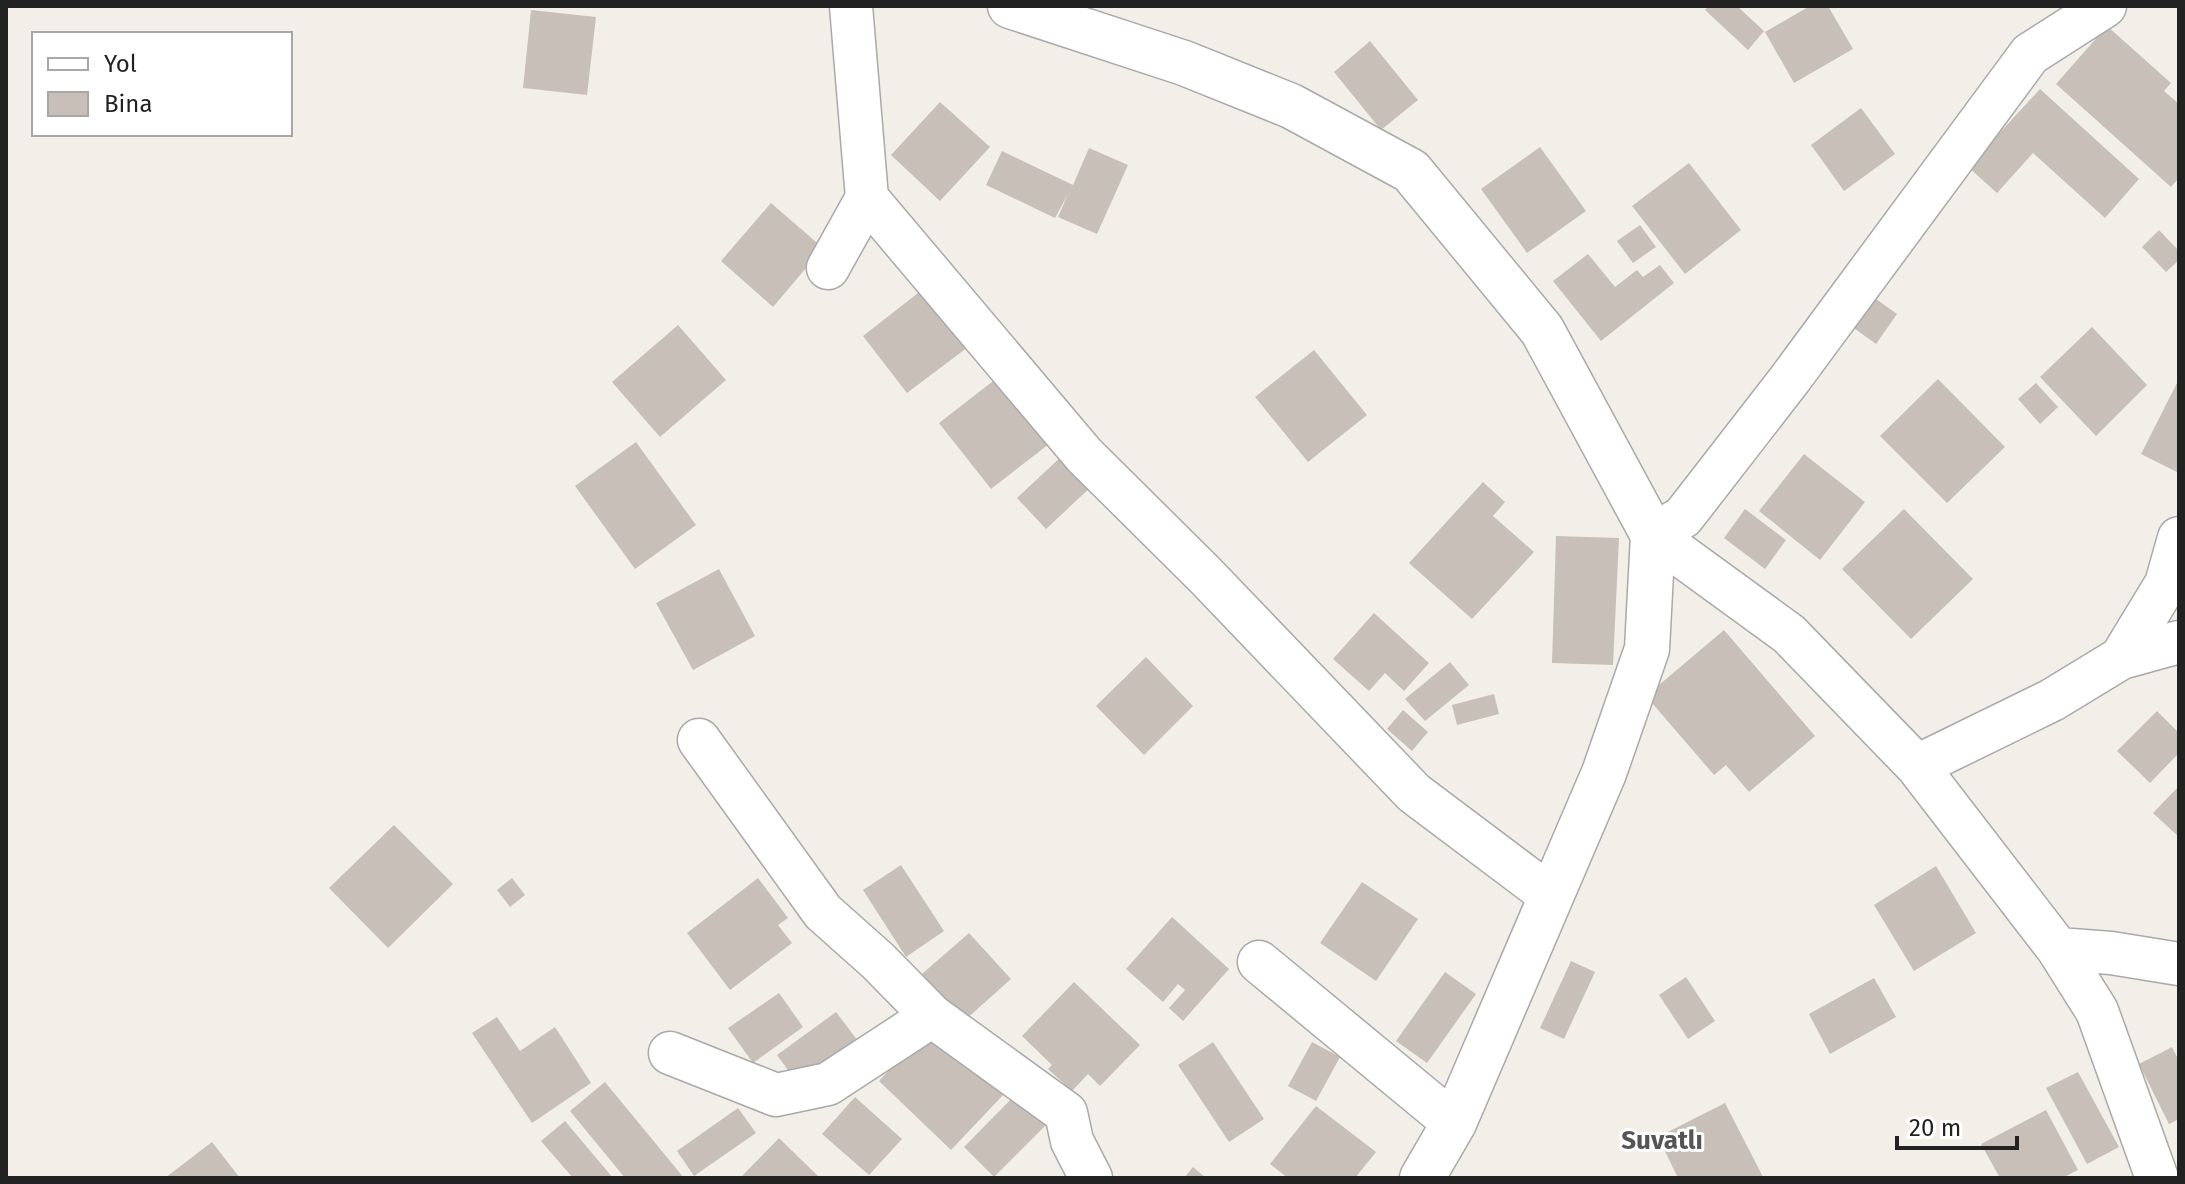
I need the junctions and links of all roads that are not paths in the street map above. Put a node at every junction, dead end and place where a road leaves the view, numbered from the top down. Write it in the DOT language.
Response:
graph roads {
  1 [pos="851,6"];
  2 [pos="1010,6"];
  3 [pos="2105,6"];
  4 [pos="867,198"];
  5 [pos="828,268"];
  6 [pos="1653,535"];
  7 [pos="2179,538"];
  8 [pos="2179,642"];
  9 [pos="2121,658"];
  10 [pos="699,740"];
  11 [pos="1917,766"];
  12 [pos="1551,896"];
  13 [pos="2058,949"];
  14 [pos="1259,962"];
  15 [pos="2179,964"];
  16 [pos="932,1016"];
  17 [pos="670,1053"];
  18 [pos="1454,1123"];
  19 [pos="1091,1178"];
  20 [pos="1422,1178"];
  21 [pos="2157,1178"];
  1 -- 4 [label="street"];
  2 -- 6 [label="street"];
  3 -- 6 [label="street"];
  4 -- 5 [label="street"];
  4 -- 12 [label="street"];
  6 -- 11 [label="street"];
  6 -- 12 [label="street"];
  7 -- 9 [label="street"];
  8 -- 9 [label="street"];
  9 -- 11 [label="street"];
  10 -- 16 [label="street"];
  11 -- 13 [label="street"];
  12 -- 18 [label="street"];
  13 -- 15 [label="street"];
  13 -- 21 [label="street"];
  14 -- 18 [label="street"];
  16 -- 17 [label="street"];
  16 -- 19 [label="street"];
  18 -- 20 [label="street"];
}
